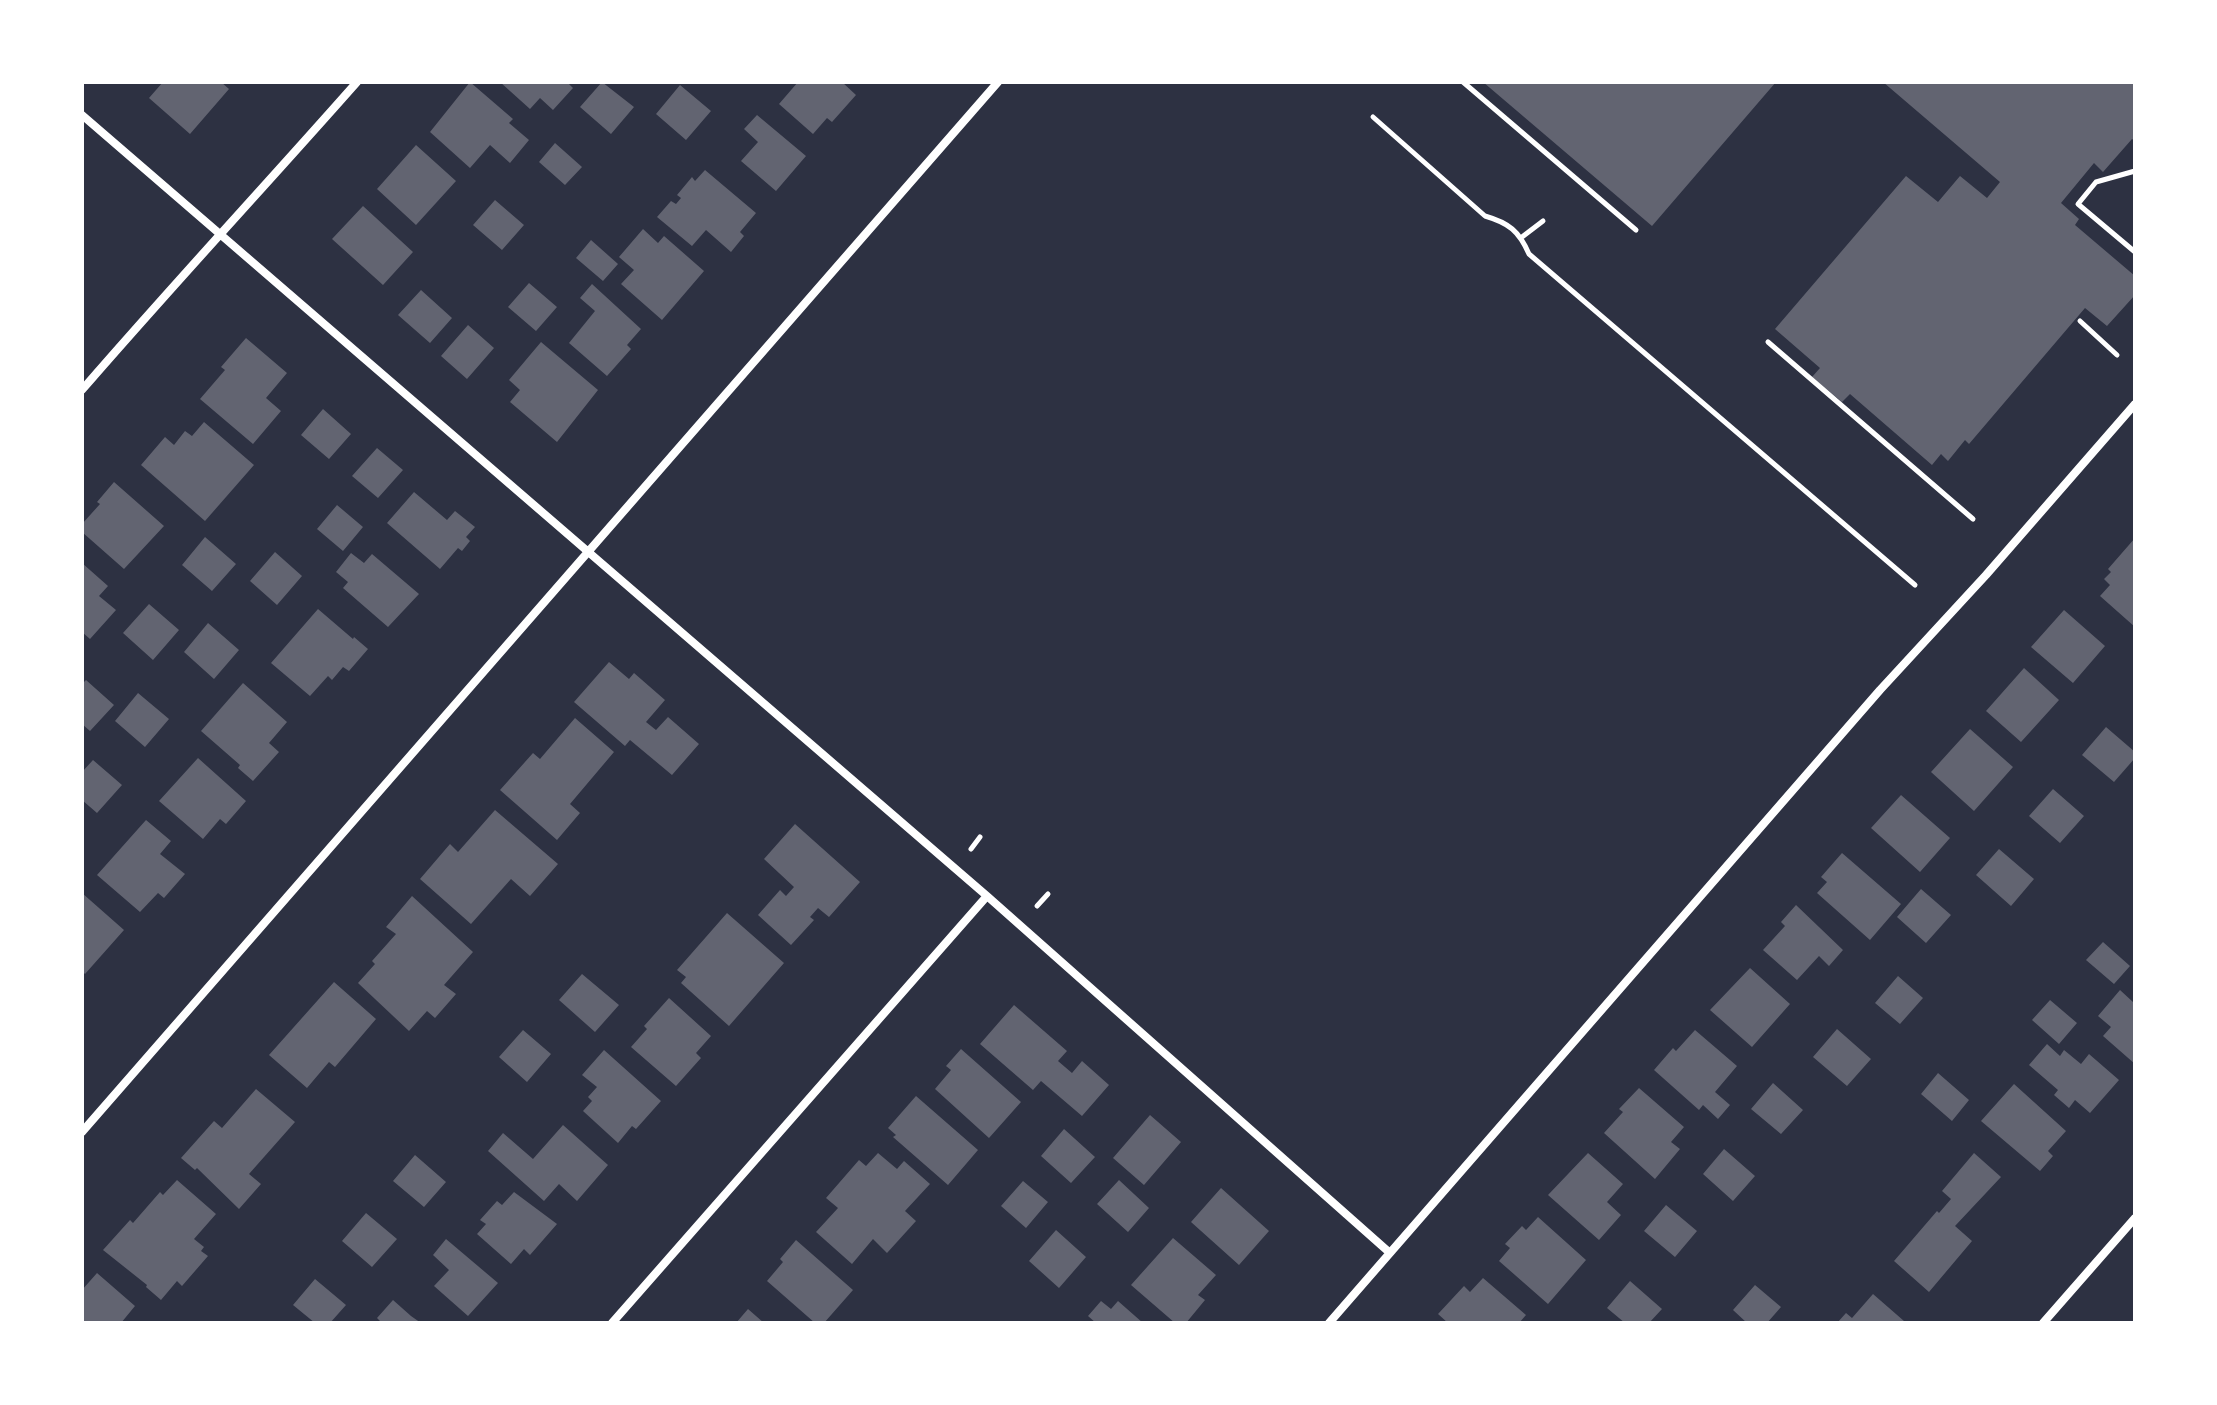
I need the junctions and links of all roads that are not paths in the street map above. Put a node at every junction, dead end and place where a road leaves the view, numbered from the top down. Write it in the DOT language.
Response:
graph roads {
  1 [pos="357,82"];
  2 [pos="998,82"];
  3 [pos="82,115"];
  4 [pos="220,233"];
  5 [pos="82,390"];
  6 [pos="2135,404"];
  7 [pos="587,551"];
  8 [pos="987,896"];
  9 [pos="82,1132"];
  10 [pos="2135,1218"];
  11 [pos="1390,1253"];
  12 [pos="612,1323"];
  13 [pos="1329,1323"];
  14 [pos="2043,1323"];
  1 -- 4 [label="street"];
  2 -- 7 [label="street"];
  3 -- 4 [label="street"];
  4 -- 5 [label="street"];
  4 -- 7 [label="street"];
  6 -- 11 [label="street"];
  7 -- 8 [label="street"];
  7 -- 9 [label="street"];
  8 -- 11 [label="street"];
  8 -- 12 [label="street"];
  10 -- 14 [label="street"];
  11 -- 13 [label="street"];
}
